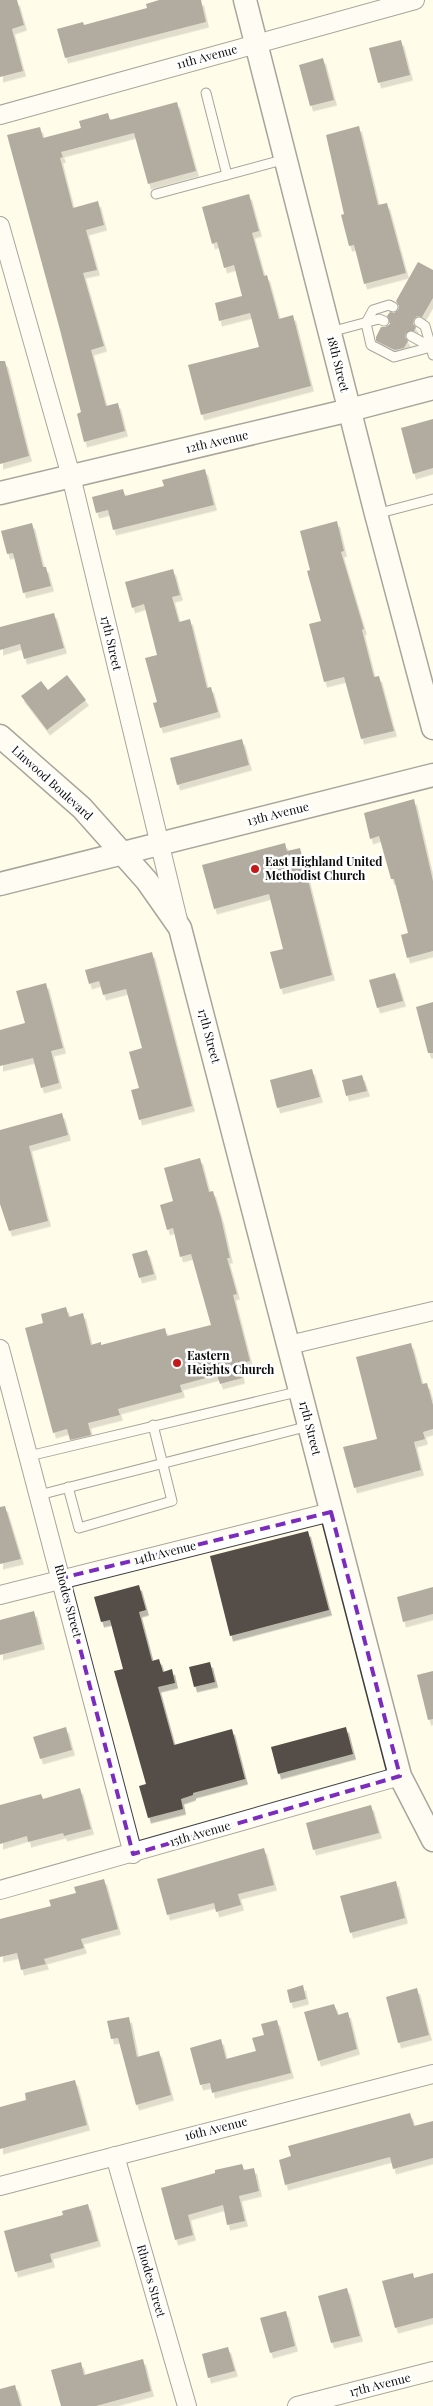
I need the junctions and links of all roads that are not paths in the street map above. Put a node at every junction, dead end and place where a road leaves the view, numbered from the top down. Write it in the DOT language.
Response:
graph roads {
  1 [pos="245,0"];
  2 [pos="415,0"];
  3 [pos="257,44"];
  4 [pos="206,93"];
  5 [pos="0,115"];
  6 [pos="286,159"];
  7 [pos="227,175"];
  8 [pos="156,194"];
  9 [pos="0,226"];
  10 [pos="393,307"];
  11 [pos="384,322"];
  12 [pos="419,322"];
  13 [pos="366,323"];
  14 [pos="330,332"];
  15 [pos="411,336"];
  16 [pos="432,351"];
  17 [pos="433,388"];
  18 [pos="350,410"];
  19 [pos="72,476"];
  20 [pos="0,493"];
  21 [pos="433,499"];
  22 [pos="376,514"];
  23 [pos="433,728"];
  24 [pos="0,736"];
  25 [pos="433,775"];
  26 [pos="158,844"];
  27 [pos="123,853"];
  28 [pos="0,884"];
  29 [pos="180,928"];
  30 [pos="433,1311"];
  31 [pos="289,1345"];
  32 [pos="0,1349"];
  33 [pos="301,1391"];
  34 [pos="154,1425"];
  35 [pos="309,1426"];
  36 [pos="29,1456"];
  37 [pos="162,1462"];
  38 [pos="68,1487"];
  39 [pos="39,1495"];
  40 [pos="331,1512"];
  41 [pos="62,1578"];
  42 [pos="0,1595"];
  43 [pos="400,1776"];
  44 [pos="433,1840"];
  45 [pos="133,1854"];
  46 [pos="0,1890"];
  47 [pos="433,2074"];
  48 [pos="115,2156"];
  49 [pos="0,2186"];
  50 [pos="433,2371"];
  51 [pos="187,2406"];
  52 [pos="297,2406"];
  1 -- 3 [label="street, 18th Street"];
  2 -- 3 [label="street, 11th Avenue"];
  3 -- 5 [label="street, 11th Avenue"];
  3 -- 6 [label="street, 18th Street"];
  4 -- 7 [label="lane"];
  6 -- 7 [label="lane"];
  6 -- 14 [label="street, 18th Street"];
  7 -- 8 [label="lane"];
  9 -- 19 [label="street, 17th Street"];
  10 -- 13 [label="lane"];
  11 -- 13 [label="lane"];
  12 -- 16 [label="lane"];
  13 -- 14 [label="lane"];
  13 -- 16 [label="lane"];
  14 -- 18 [label="street, 18th Street"];
  15 -- 16 [label="lane"];
  17 -- 18 [label="street, 12th Avenue"];
  18 -- 19 [label="street, 12th Avenue"];
  18 -- 22 [label="street, 18th Street"];
  19 -- 20 [label="street, 12th Avenue"];
  19 -- 26 [label="street, 17th Street"];
  21 -- 22 [label="lane"];
  22 -- 23 [label="street, 18th Street"];
  24 -- 27 [label="street, Linwood Boulevard"];
  25 -- 26 [label="street, 13th Avenue"];
  26 -- 27 [label="street, 13th Avenue"];
  26 -- 29 [label="street, 17th Street"];
  27 -- 28 [label="street, 13th Avenue"];
  27 -- 29 [label="street"];
  29 -- 31 [label="street, 17th Street"];
  30 -- 31 [label="street"];
  31 -- 33 [label="street, 17th Street"];
  32 -- 36 [label="street, Rhodes Street"];
  33 -- 34 [label="lane"];
  33 -- 35 [label="street, 17th Street"];
  34 -- 36 [label="lane"];
  34 -- 37 [label="lane"];
  35 -- 37 [label="lane"];
  35 -- 40 [label="street, 17th Street"];
  36 -- 39 [label="street, Rhodes Street"];
  37 -- 38 [label="lane"];
  37 -- 38 [label="lane"];
  38 -- 39 [label="lane"];
  39 -- 41 [label="street, Rhodes Street"];
  40 -- 41 [label="street, 14th Avenue"];
  40 -- 43 [label="street, 17th Street"];
  41 -- 42 [label="street, 14th Avenue"];
  41 -- 45 [label="street, Rhodes Street"];
  43 -- 44 [label="street, 17th Street"];
  43 -- 45 [label="street, 15th Avenue"];
  45 -- 46 [label="street, 15th Avenue"];
  47 -- 48 [label="street, 16th Avenue"];
  48 -- 49 [label="street, 16th Avenue"];
  48 -- 51 [label="street, Rhodes Street"];
  50 -- 52 [label="street, 17th Avenue"];
}
